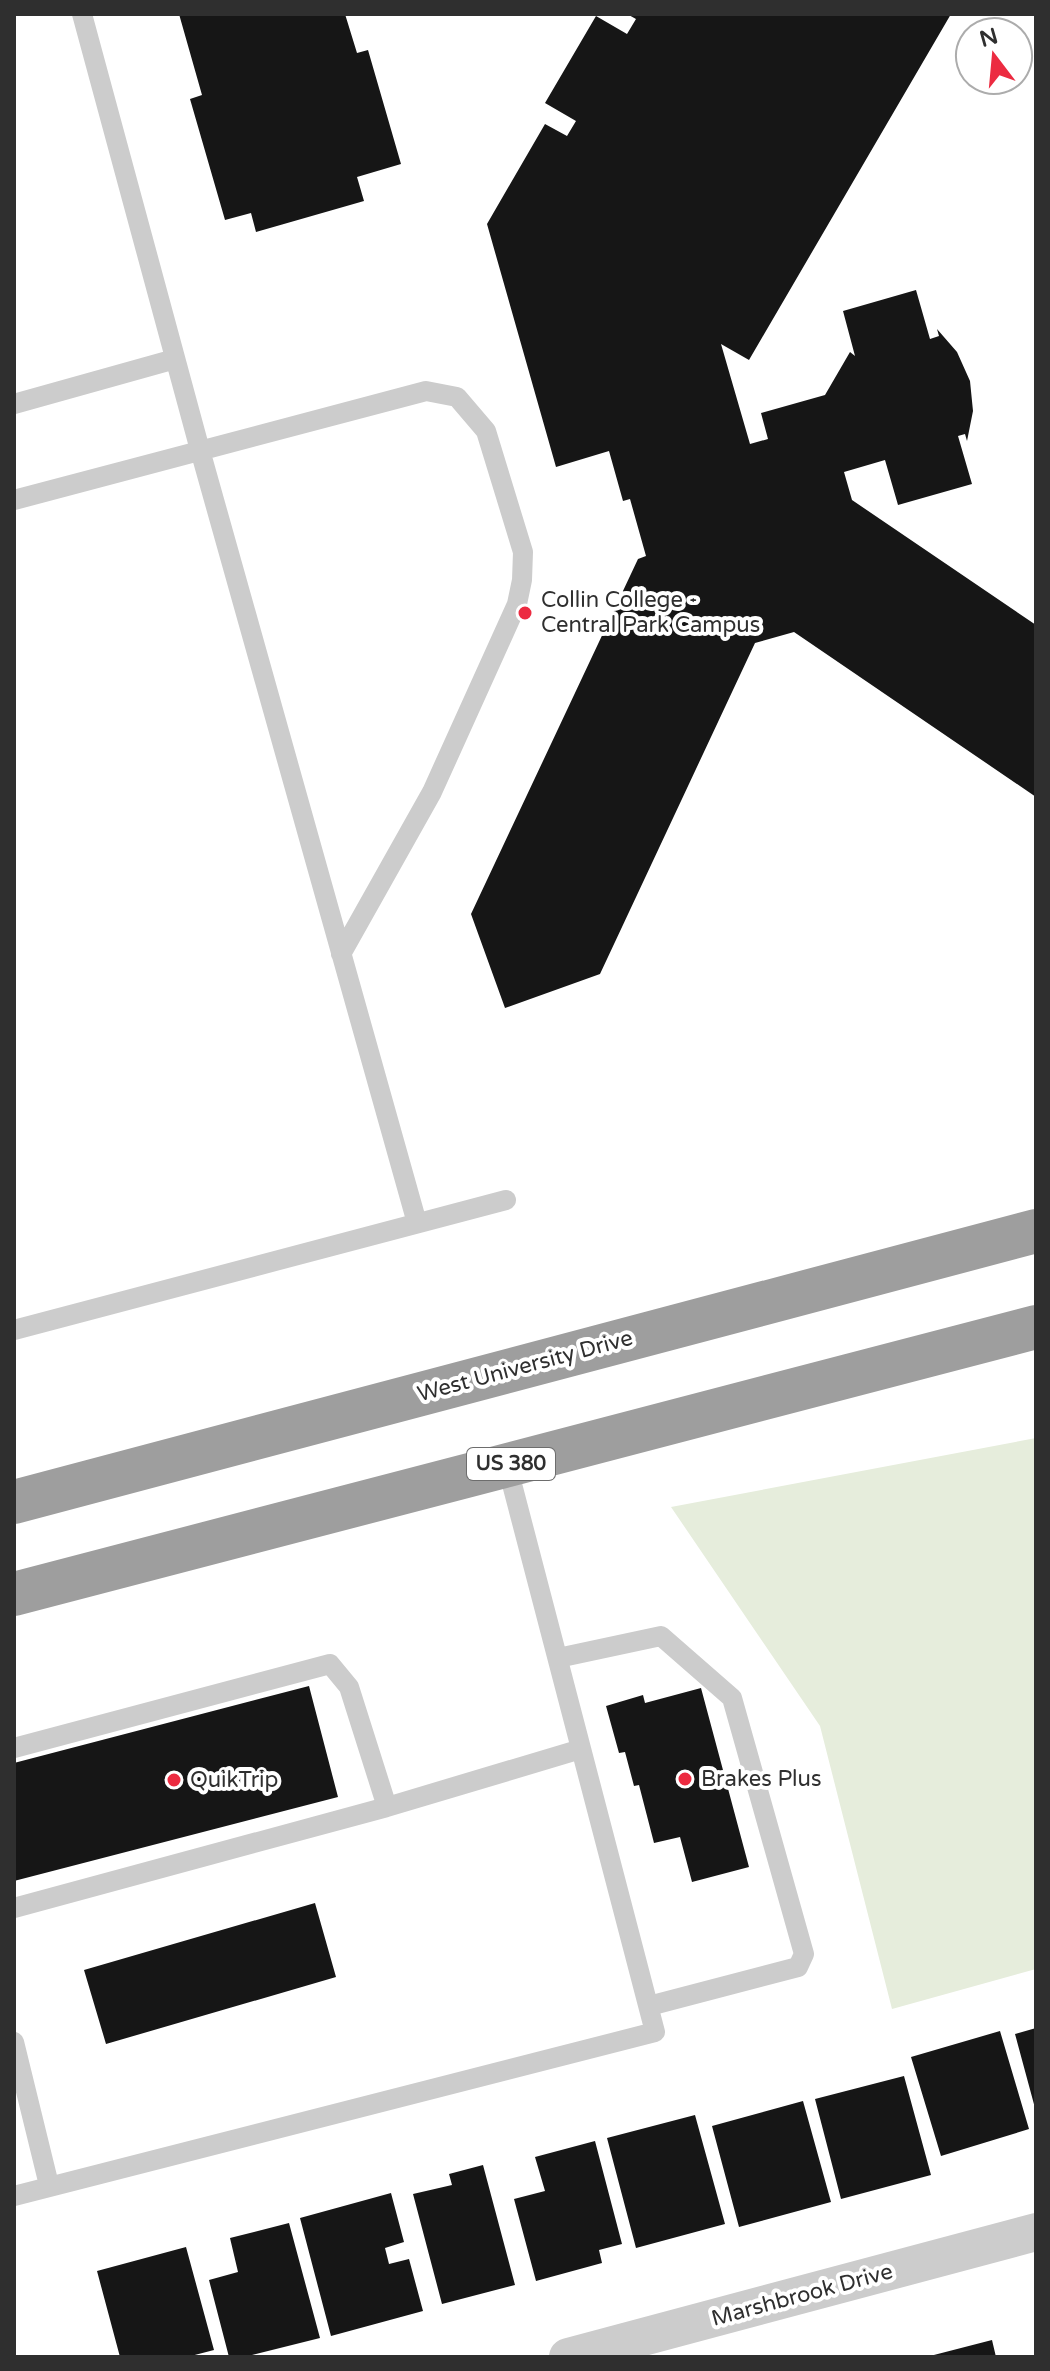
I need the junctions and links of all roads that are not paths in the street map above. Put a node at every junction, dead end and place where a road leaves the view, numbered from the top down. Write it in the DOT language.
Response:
graph roads {
  1 [pos="82,14"];
  2 [pos="175,359"];
  3 [pos="14,404"];
  4 [pos="200,450"];
  5 [pos="14,500"];
  6 [pos="341,954"];
  7 [pos="506,1200"];
  8 [pos="417,1223"];
  9 [pos="1036,1231"];
  10 [pos="1036,1327"];
  11 [pos="14,1330"];
  12 [pos="507,1465"];
  13 [pos="14,1502"];
  14 [pos="14,1594"];
  15 [pos="558,1658"];
  16 [pos="14,1748"];
  17 [pos="581,1749"];
  18 [pos="387,1807"];
  19 [pos="14,1908"];
  20 [pos="649,2006"];
  21 [pos="14,2042"];
  22 [pos="49,2185"];
  23 [pos="14,2196"];
  24 [pos="1036,2232"];
  25 [pos="577,2356"];
  1 -- 2 [label="lane"];
  2 -- 3 [label="lane"];
  2 -- 4 [label="lane"];
  4 -- 5 [label="lane"];
  4 -- 6 [label="lane"];
  4 -- 6 [label="lane"];
  6 -- 8 [label="lane"];
  7 -- 8 [label="lane"];
  8 -- 11 [label="lane"];
  9 -- 13 [label="highway, West University Drive"];
  10 -- 12 [label="highway, US 380"];
  12 -- 14 [label="highway, US 380"];
  12 -- 15 [label="lane"];
  15 -- 17 [label="lane"];
  15 -- 20 [label="lane"];
  16 -- 18 [label="lane"];
  17 -- 18 [label="lane"];
  17 -- 20 [label="lane"];
  18 -- 19 [label="lane"];
  20 -- 22 [label="lane"];
  21 -- 22 [label="lane"];
  22 -- 23 [label="lane"];
  24 -- 25 [label="street, Marshbrook Drive"];
}
